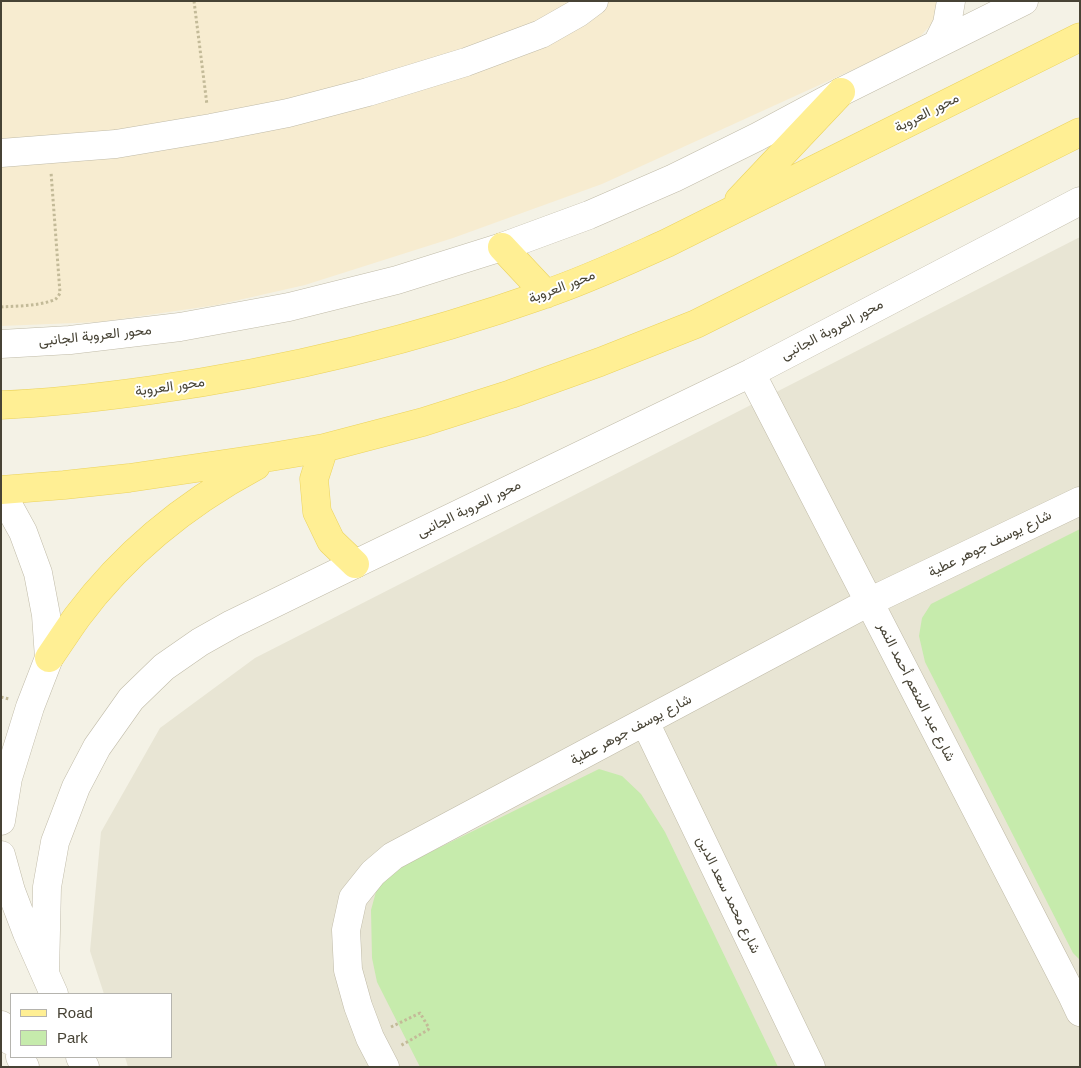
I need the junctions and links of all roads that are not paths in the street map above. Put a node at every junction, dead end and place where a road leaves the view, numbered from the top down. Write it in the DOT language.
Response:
graph roads {
  1 [pos="594,1"];
  2 [pos="951,1"];
  3 [pos="1024,1"];
  4 [pos="1080,37"];
  5 [pos="937,44"];
  6 [pos="841,92"];
  7 [pos="1080,132"];
  8 [pos="1,153"];
  9 [pos="1080,201"];
  10 [pos="726,213"];
  11 [pos="502,247"];
  12 [pos="546,294"];
  13 [pos="1,344"];
  14 [pos="751,373"];
  15 [pos="1,405"];
  16 [pos="324,448"];
  17 [pos="271,457"];
  18 [pos="1,491"];
  19 [pos="1080,501"];
  20 [pos="355,564"];
  21 [pos="869,602"];
  22 [pos="49,658"];
  23 [pos="645,722"];
  24 [pos="5,781"];
  25 [pos="1,821"];
  26 [pos="1,855"];
  27 [pos="50,983"];
  28 [pos="1077,1001"];
  29 [pos="1,1025"];
  30 [pos="10,1039"];
  31 [pos="378,1054"];
  32 [pos="811,1067"];
  1 -- 8 [label="street"];
  2 -- 5 [label="street"];
  3 -- 5 [label="street, محور العروبة الجانبى"];
  4 -- 10 [label="main road, محور العروبة"];
  5 -- 6 [label="street, محور العروبة الجانبى"];
  6 -- 10 [label="main road"];
  6 -- 11 [label="street, محور العروبة الجانبى"];
  7 -- 16 [label="main road"];
  9 -- 14 [label="street, محور العروبة الجانبى"];
  10 -- 12 [label="main road, محور العروبة"];
  11 -- 12 [label="main road"];
  11 -- 13 [label="street, محور العروبة الجانبى"];
  12 -- 15 [label="main road, محور العروبة"];
  14 -- 20 [label="street, محور العروبة الجانبى"];
  14 -- 21 [label="street, شارع عبد المنعم أحمد النمر"];
  16 -- 17 [label="main road"];
  16 -- 20 [label="main road"];
  17 -- 18 [label="main road"];
  17 -- 22 [label="main road"];
  18 -- 22 [label="street"];
  19 -- 21 [label="street, شارع يوسف جوهر عطية"];
  20 -- 27 [label="street, محور العروبة الجانبى"];
  21 -- 23 [label="street, شارع يوسف جوهر عطية"];
  21 -- 28 [label="street, شارع عبد المنعم أحمد النمر"];
  22 -- 24 [label="street"];
  23 -- 31 [label="street, شارع يوسف جوهر عطية"];
  23 -- 32 [label="street, شارع محمد سعد الدين"];
  24 -- 25 [label="street"];
  26 -- 27 [label="street"];
  29 -- 30 [label="street"];
}
